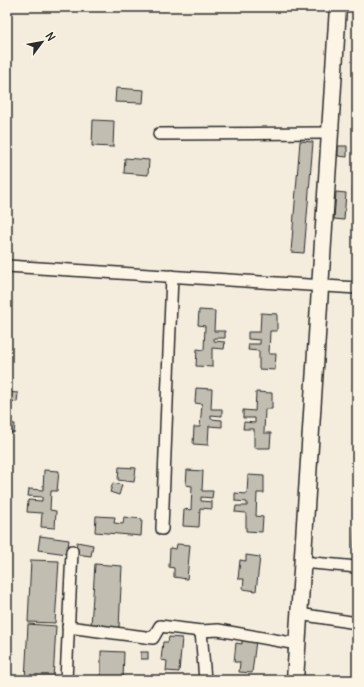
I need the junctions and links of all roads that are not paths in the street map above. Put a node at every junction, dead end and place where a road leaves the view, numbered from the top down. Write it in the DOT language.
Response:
graph roads {
  1 [pos="338,7"];
  2 [pos="330,133"];
  3 [pos="159,134"];
  4 [pos="7,266"];
  5 [pos="172,276"];
  6 [pos="320,285"];
  7 [pos="357,288"];
  8 [pos="162,529"];
  9 [pos="72,552"];
  10 [pos="302,562"];
  11 [pos="357,567"];
  12 [pos="299,614"];
  13 [pos="357,623"];
  14 [pos="68,627"];
  15 [pos="201,631"];
  16 [pos="297,644"];
  17 [pos="66,680"];
  18 [pos="205,680"];
  19 [pos="295,680"];
  1 -- 2 [label="street"];
  2 -- 3 [label="street"];
  2 -- 6 [label="street"];
  4 -- 5 [label="street"];
  5 -- 6 [label="street"];
  5 -- 8 [label="street"];
  6 -- 7 [label="street"];
  6 -- 10 [label="street"];
  9 -- 14 [label="street"];
  10 -- 11 [label="street"];
  10 -- 12 [label="street"];
  12 -- 13 [label="street"];
  12 -- 16 [label="street"];
  14 -- 15 [label="street"];
  14 -- 17 [label="street"];
  15 -- 16 [label="street"];
  15 -- 18 [label="street"];
  16 -- 19 [label="street"];
}
